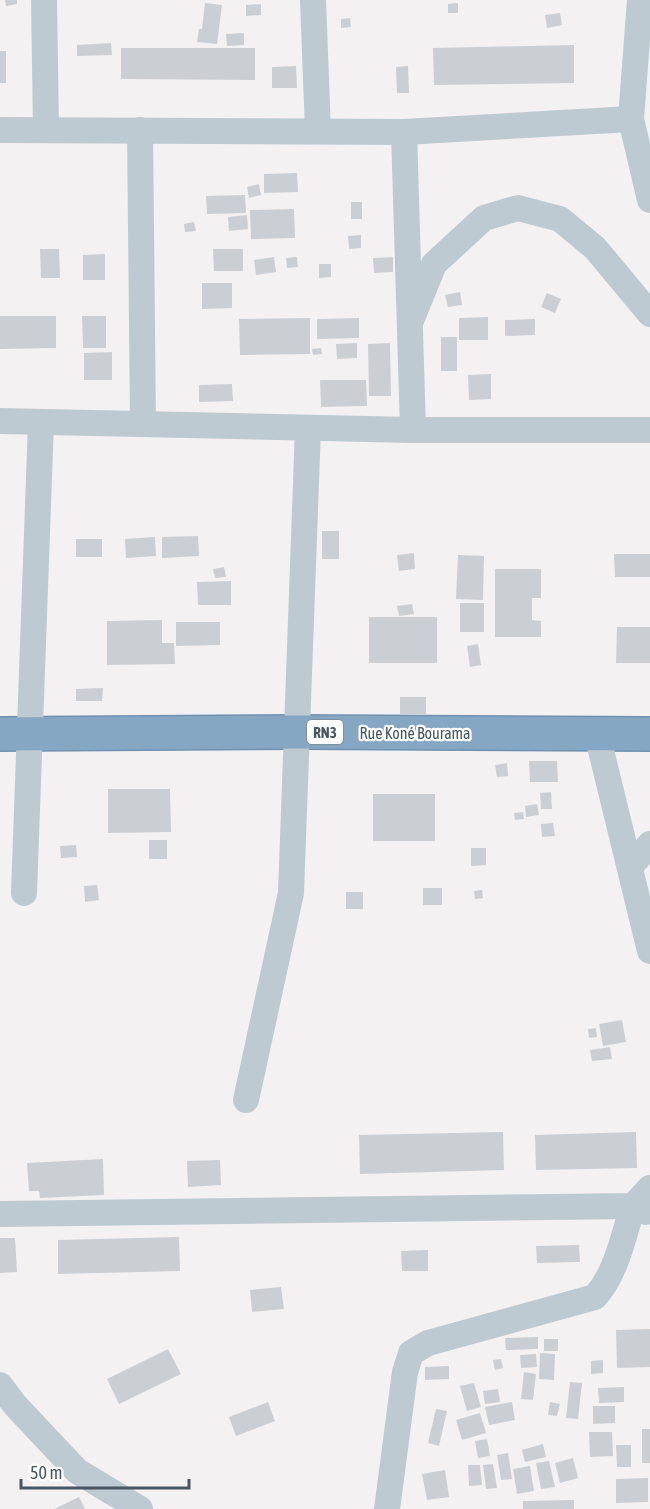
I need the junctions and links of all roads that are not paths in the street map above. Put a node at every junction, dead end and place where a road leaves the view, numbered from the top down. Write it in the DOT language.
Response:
graph roads {
  1 [pos="44,0"];
  2 [pos="313,0"];
  3 [pos="640,0"];
  4 [pos="631,119"];
  5 [pos="0,130"];
  6 [pos="46,130"];
  7 [pos="140,130"];
  8 [pos="318,131"];
  9 [pos="404,132"];
  10 [pos="650,200"];
  11 [pos="650,314"];
  12 [pos="410,323"];
  13 [pos="0,421"];
  14 [pos="41,422"];
  15 [pos="143,424"];
  16 [pos="308,428"];
  17 [pos="413,430"];
  18 [pos="650,430"];
  19 [pos="297,732"];
  20 [pos="15,734"];
  21 [pos="597,734"];
  22 [pos="650,734"];
  23 [pos="650,844"];
  24 [pos="630,867"];
  25 [pos="24,893"];
  26 [pos="650,951"];
  27 [pos="246,1100"];
  28 [pos="650,1188"];
  29 [pos="641,1210"];
  30 [pos="0,1214"];
  31 [pos="0,1385"];
  32 [pos="140,1509"];
  33 [pos="387,1509"];
  1 -- 6 [label="street"];
  2 -- 8 [label="street"];
  3 -- 4 [label="street"];
  4 -- 9 [label="street"];
  4 -- 10 [label="street"];
  5 -- 6 [label="street"];
  6 -- 7 [label="street"];
  7 -- 8 [label="street"];
  7 -- 15 [label="street"];
  8 -- 9 [label="street"];
  9 -- 12 [label="street"];
  11 -- 12 [label="street"];
  12 -- 17 [label="street"];
  13 -- 14 [label="street"];
  14 -- 15 [label="street"];
  14 -- 20 [label="street"];
  15 -- 16 [label="street"];
  16 -- 17 [label="street"];
  16 -- 19 [label="street"];
  17 -- 18 [label="street"];
  19 -- 20 [label="highway, Rue Koné Bourama / RN3"];
  19 -- 21 [label="highway, Rue Koné Bourama / RN3"];
  19 -- 27 [label="street"];
  20 -- 25 [label="street"];
  21 -- 22 [label="highway, Rue Koné Bourama / RN3"];
  21 -- 24 [label="street"];
  23 -- 24 [label="street"];
  24 -- 26 [label="street"];
  28 -- 29 [label="street"];
  29 -- 30 [label="street"];
  29 -- 33 [label="street"];
  31 -- 32 [label="street"];
}
